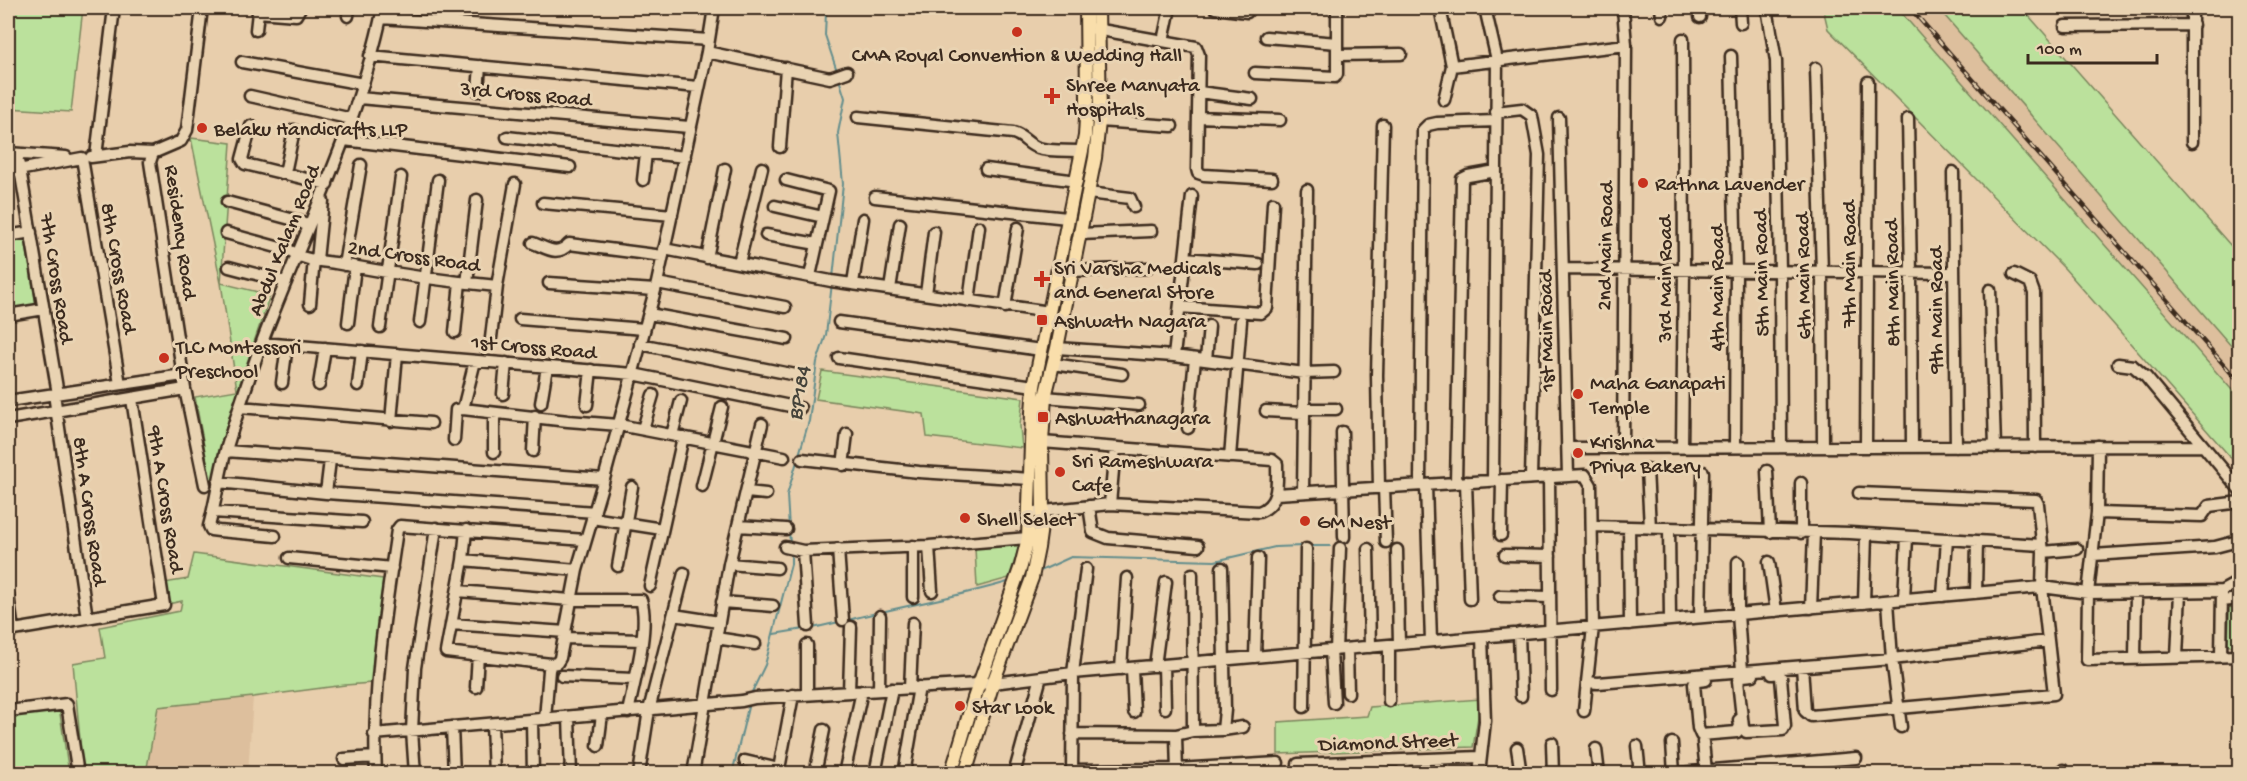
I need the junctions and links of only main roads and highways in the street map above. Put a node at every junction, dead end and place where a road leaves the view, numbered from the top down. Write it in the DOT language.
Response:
graph roads {
  1 [pos="1086,8"];
  2 [pos="1098,8"];
  3 [pos="1093,29"];
  4 [pos="1036,512"];
  5 [pos="951,774"];
  6 [pos="965,774"];
  1 -- 3 [label="main road"];
  2 -- 3 [label="main road"];
  3 -- 4 [label="main road"];
  3 -- 4 [label="main road"];
  4 -- 5 [label="main road"];
  4 -- 6 [label="main road"];
}
